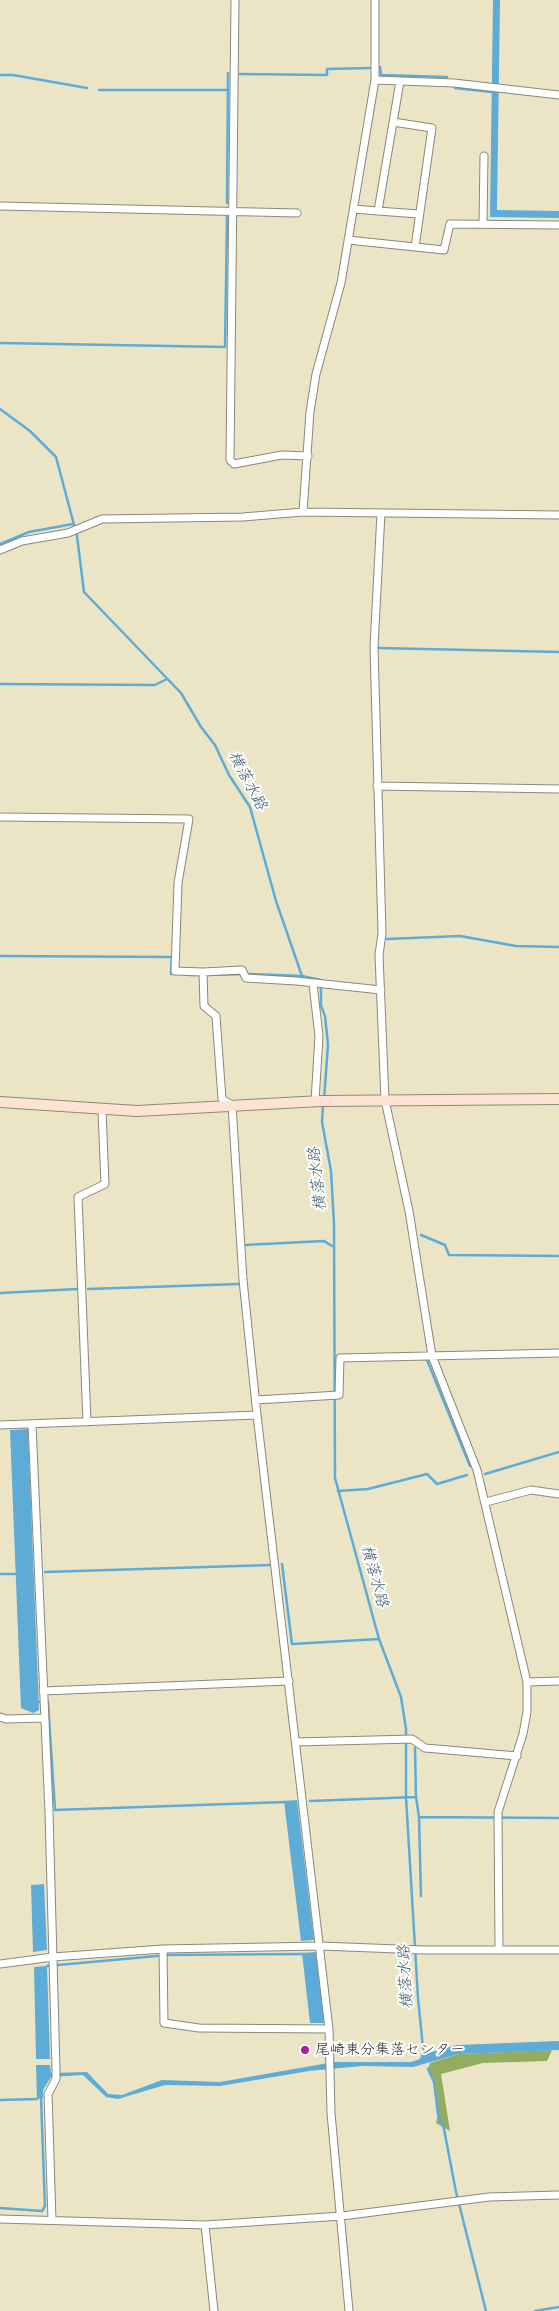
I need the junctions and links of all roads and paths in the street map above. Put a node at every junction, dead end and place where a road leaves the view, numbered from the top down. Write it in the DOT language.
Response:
graph roads {
  1 [pos="235,0"];
  2 [pos="375,0"];
  3 [pos="375,80"];
  4 [pos="400,81"];
  5 [pos="559,95"];
  6 [pos="393,122"];
  7 [pos="484,156"];
  8 [pos="0,206"];
  9 [pos="354,209"];
  10 [pos="233,211"];
  11 [pos="378,211"];
  12 [pos="297,213"];
  13 [pos="418,214"];
  14 [pos="483,224"];
  15 [pos="559,225"];
  16 [pos="348,240"];
  17 [pos="415,248"];
  18 [pos="308,456"];
  19 [pos="303,512"];
  20 [pos="381,512"];
  21 [pos="559,515"];
  22 [pos="0,550"];
  23 [pos="377,786"];
  24 [pos="559,789"];
  25 [pos="0,818"];
  26 [pos="203,972"];
  27 [pos="319,984"];
  28 [pos="381,990"];
  29 [pos="559,1099"];
  30 [pos="386,1100"];
  31 [pos="321,1101"];
  32 [pos="0,1102"];
  33 [pos="232,1105"];
  34 [pos="102,1110"];
  35 [pos="559,1353"];
  36 [pos="432,1356"];
  37 [pos="256,1400"];
  38 [pos="257,1415"];
  39 [pos="87,1422"];
  40 [pos="32,1424"];
  41 [pos="0,1425"];
  42 [pos="559,1494"];
  43 [pos="486,1502"];
  44 [pos="289,1681"];
  45 [pos="559,1681"];
  46 [pos="527,1682"];
  47 [pos="43,1695"];
  48 [pos="0,1717"];
  49 [pos="44,1718"];
  50 [pos="296,1742"];
  51 [pos="517,1756"];
  52 [pos="321,1946"];
  53 [pos="163,1949"];
  54 [pos="499,1950"];
  55 [pos="559,1950"];
  56 [pos="53,1957"];
  57 [pos="0,1964"];
  58 [pos="329,2029"];
  59 [pos="559,2195"];
  60 [pos="342,2216"];
  61 [pos="0,2218"];
  62 [pos="52,2220"];
  63 [pos="205,2224"];
  64 [pos="214,2311"];
  65 [pos="349,2311"];
  1 -- 10 [label="street"];
  2 -- 3 [label="street"];
  3 -- 4 [label="street"];
  3 -- 9 [label="street"];
  4 -- 5 [label="street"];
  4 -- 6 [label="street"];
  6 -- 11 [label="street"];
  6 -- 13 [label="street"];
  7 -- 14 [label="street"];
  8 -- 10 [label="street"];
  9 -- 11 [label="street"];
  9 -- 16 [label="street"];
  10 -- 12 [label="street"];
  10 -- 18 [label="street"];
  11 -- 13 [label="street"];
  13 -- 17 [label="street"];
  14 -- 15 [label="street"];
  14 -- 17 [label="street"];
  16 -- 17 [label="street"];
  16 -- 18 [label="street"];
  18 -- 19 [label="street"];
  19 -- 20 [label="street"];
  19 -- 22 [label="street"];
  20 -- 21 [label="street"];
  20 -- 23 [label="street"];
  23 -- 24 [label="street"];
  23 -- 28 [label="street"];
  25 -- 26 [label="street"];
  26 -- 27 [label="street"];
  26 -- 33 [label="street"];
  27 -- 28 [label="street"];
  27 -- 31 [label="street"];
  28 -- 30 [label="street"];
  29 -- 30 [label="street"];
  30 -- 31 [label="street"];
  30 -- 36 [label="street"];
  31 -- 33 [label="street"];
  32 -- 34 [label="street"];
  33 -- 34 [label="street"];
  33 -- 37 [label="street"];
  34 -- 39 [label="street"];
  35 -- 36 [label="street"];
  36 -- 37 [label="street"];
  36 -- 43 [label="street"];
  37 -- 38 [label="street"];
  38 -- 39 [label="street"];
  38 -- 44 [label="street"];
  39 -- 40 [label="street"];
  40 -- 41 [label="street"];
  40 -- 47 [label="street"];
  42 -- 43 [label="street"];
  43 -- 46 [label="street"];
  44 -- 47 [label="street"];
  44 -- 50 [label="street"];
  45 -- 46 [label="street"];
  46 -- 51 [label="street"];
  47 -- 49 [label="street"];
  48 -- 49 [label="street"];
  49 -- 56 [label="street"];
  50 -- 51 [label="street"];
  50 -- 52 [label="street"];
  51 -- 54 [label="street"];
  52 -- 53 [label="street"];
  52 -- 54 [label="street"];
  52 -- 58 [label="street"];
  53 -- 56 [label="street"];
  53 -- 58 [label="street"];
  54 -- 55 [label="street"];
  56 -- 57 [label="street"];
  56 -- 62 [label="street"];
  58 -- 60 [label="street"];
  59 -- 60 [label="street"];
  60 -- 63 [label="street"];
  60 -- 65 [label="street"];
  61 -- 62 [label="street"];
  62 -- 63 [label="street"];
  63 -- 64 [label="street"];
}
